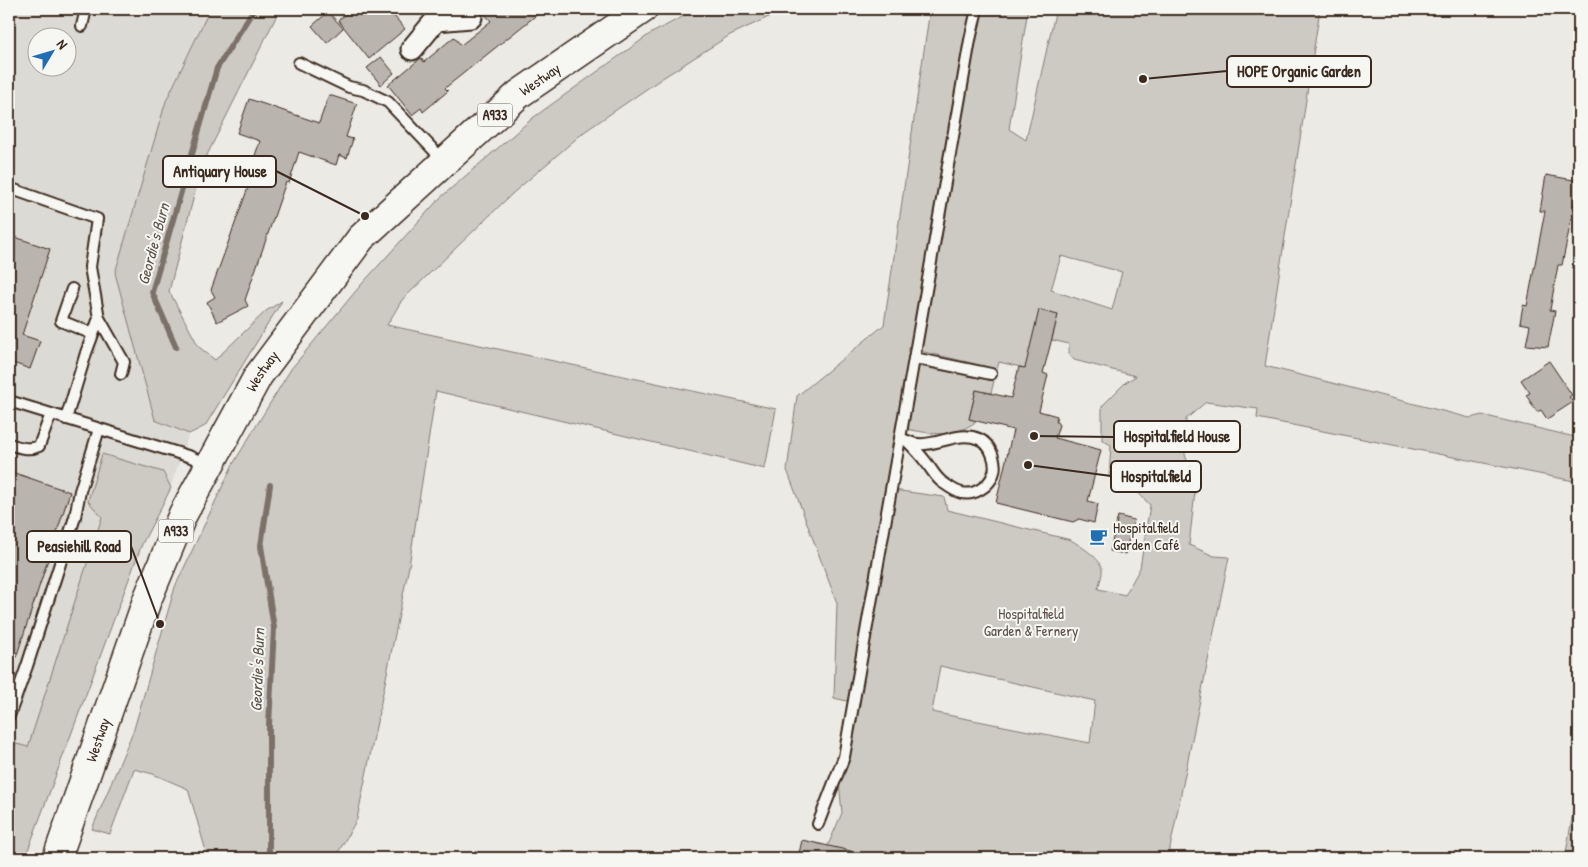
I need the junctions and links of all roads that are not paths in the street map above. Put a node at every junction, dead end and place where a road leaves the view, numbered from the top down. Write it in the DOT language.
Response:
graph roads {
  1 [pos="86,9"];
  2 [pos="977,9"];
  3 [pos="635,11"];
  4 [pos="432,14"];
  5 [pos="472,17"];
  6 [pos="82,26"];
  7 [pos="412,49"];
  8 [pos="299,63"];
  9 [pos="445,161"];
  10 [pos="9,188"];
  11 [pos="72,289"];
  12 [pos="99,318"];
  13 [pos="93,334"];
  14 [pos="914,358"];
  15 [pos="121,374"];
  16 [pos="991,374"];
  17 [pos="9,400"];
  18 [pos="51,414"];
  19 [pos="66,419"];
  20 [pos="99,429"];
  21 [pos="904,439"];
  22 [pos="9,444"];
  23 [pos="208,465"];
  24 [pos="9,716"];
  25 [pos="818,824"];
  26 [pos="57,858"];
  1 -- 6 [label="lane"];
  2 -- 14 [label="lane"];
  3 -- 9 [label="main road, Westway / A933"];
  4 -- 5 [label="street"];
  4 -- 7 [label="street"];
  8 -- 9 [label="lane"];
  9 -- 23 [label="main road, Westway / A933"];
  10 -- 12 [label="lane"];
  11 -- 13 [label="lane"];
  12 -- 13 [label="lane"];
  12 -- 15 [label="lane"];
  13 -- 19 [label="lane"];
  14 -- 16 [label="lane"];
  14 -- 21 [label="lane"];
  17 -- 18 [label="lane"];
  18 -- 19 [label="lane"];
  18 -- 22 [label="lane"];
  19 -- 20 [label="lane"];
  20 -- 23 [label="lane"];
  20 -- 24 [label="lane"];
  21 -- 21 [label="lane"];
  21 -- 25 [label="lane"];
  23 -- 26 [label="main road, Westway / A933"];
}
